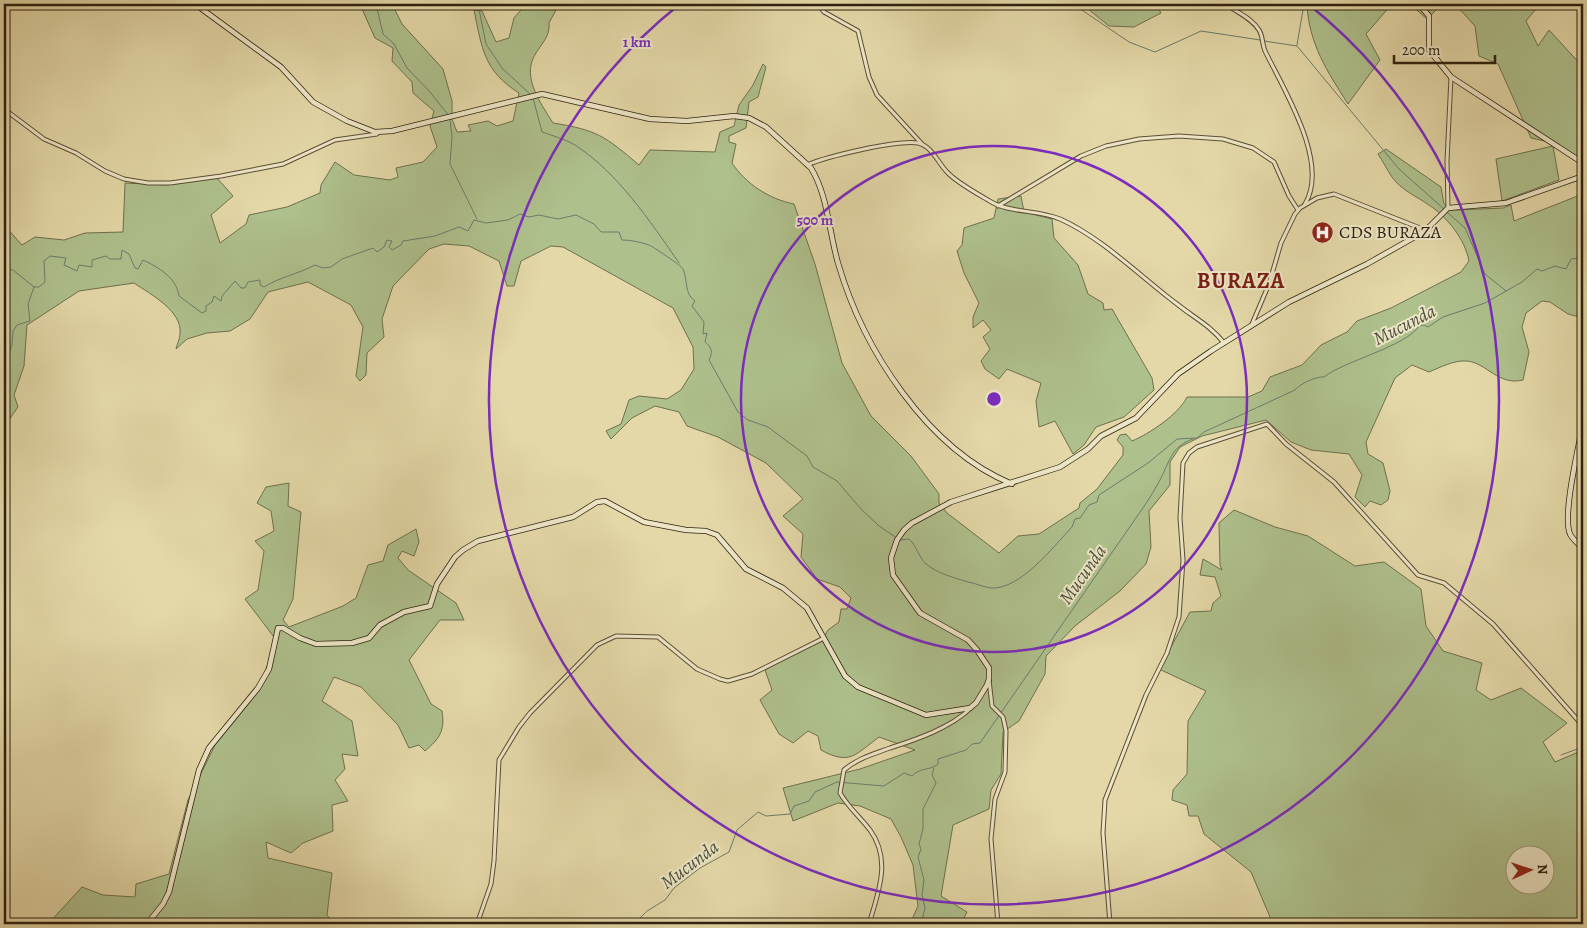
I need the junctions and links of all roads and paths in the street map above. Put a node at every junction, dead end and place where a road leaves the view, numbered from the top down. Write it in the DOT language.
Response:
graph roads {
  1 [pos="195,4"];
  2 [pos="818,4"];
  3 [pos="1226,4"];
  4 [pos="1418,4"];
  5 [pos="1451,77"];
  6 [pos="4,109"];
  7 [pos="380,133"];
  8 [pos="922,145"];
  9 [pos="1583,163"];
  10 [pos="807,165"];
  11 [pos="1583,176"];
  12 [pos="998,206"];
  13 [pos="1304,206"];
  14 [pos="1448,208"];
  15 [pos="1298,210"];
  16 [pos="1426,230"];
  17 [pos="1252,324"];
  18 [pos="1224,343"];
  19 [pos="1583,423"];
  20 [pos="1012,484"];
  21 [pos="1583,549"];
  22 [pos="825,638"];
  23 [pos="989,679"];
  24 [pos="973,706"];
  25 [pos="1583,726"];
  26 [pos="147,924"];
  27 [pos="477,924"];
  28 [pos="869,924"];
  29 [pos="998,924"];
  30 [pos="1110,924"];
  1 -- 7 [label="main road"];
  2 -- 8 [label="street"];
  3 -- 13 [label="street"];
  4 -- 5 [label="main road"];
  5 -- 9 [label="main road"];
  5 -- 14 [label="street"];
  6 -- 7 [label="street"];
  7 -- 10 [label="main road"];
  8 -- 10 [label="street"];
  8 -- 12 [label="street"];
  10 -- 20 [label="main road"];
  11 -- 14 [label="main road"];
  12 -- 15 [label="street"];
  12 -- 18 [label="street"];
  13 -- 15 [label="street"];
  13 -- 16 [label="street"];
  14 -- 16 [label="main road"];
  15 -- 17 [label="street"];
  16 -- 17 [label="main road"];
  17 -- 18 [label="main road"];
  18 -- 20 [label="main road"];
  19 -- 21 [label="main road"];
  20 -- 23 [label="main road"];
  22 -- 24 [label="main road"];
  22 -- 26 [label="main road"];
  22 -- 27 [label="street"];
  23 -- 24 [label="main road"];
  23 -- 29 [label="street"];
  24 -- 28 [label="street"];
  25 -- 30 [label="street"];
}
